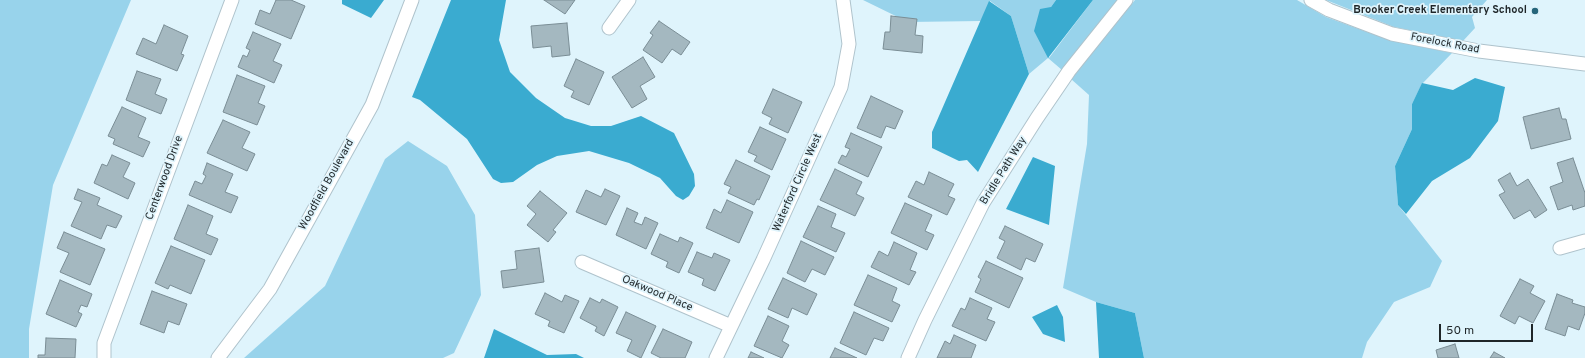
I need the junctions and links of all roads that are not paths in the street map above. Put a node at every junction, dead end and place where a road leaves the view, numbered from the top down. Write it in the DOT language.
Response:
graph roads {
  1 [pos="232,0"];
  2 [pos="412,0"];
  3 [pos="629,0"];
  4 [pos="843,0"];
  5 [pos="1126,0"];
  6 [pos="1311,0"];
  7 [pos="610,28"];
  8 [pos="1585,64"];
  9 [pos="1585,241"];
  10 [pos="1560,248"];
  11 [pos="582,262"];
  12 [pos="731,326"];
  13 [pos="104,358"];
  14 [pos="218,358"];
  15 [pos="716,358"];
  16 [pos="908,358"];
  1 -- 13 [label="street, Centerwood Drive"];
  2 -- 14 [label="street, Woodfield Boulevard"];
  3 -- 7 [label="street"];
  4 -- 12 [label="street, Waterford Circle West"];
  5 -- 16 [label="street, Bridle Path Way"];
  6 -- 8 [label="street, Forelock Road"];
  9 -- 10 [label="street"];
  11 -- 12 [label="street, Oakwood Place"];
  12 -- 15 [label="street, Waterford Circle West"];
}
